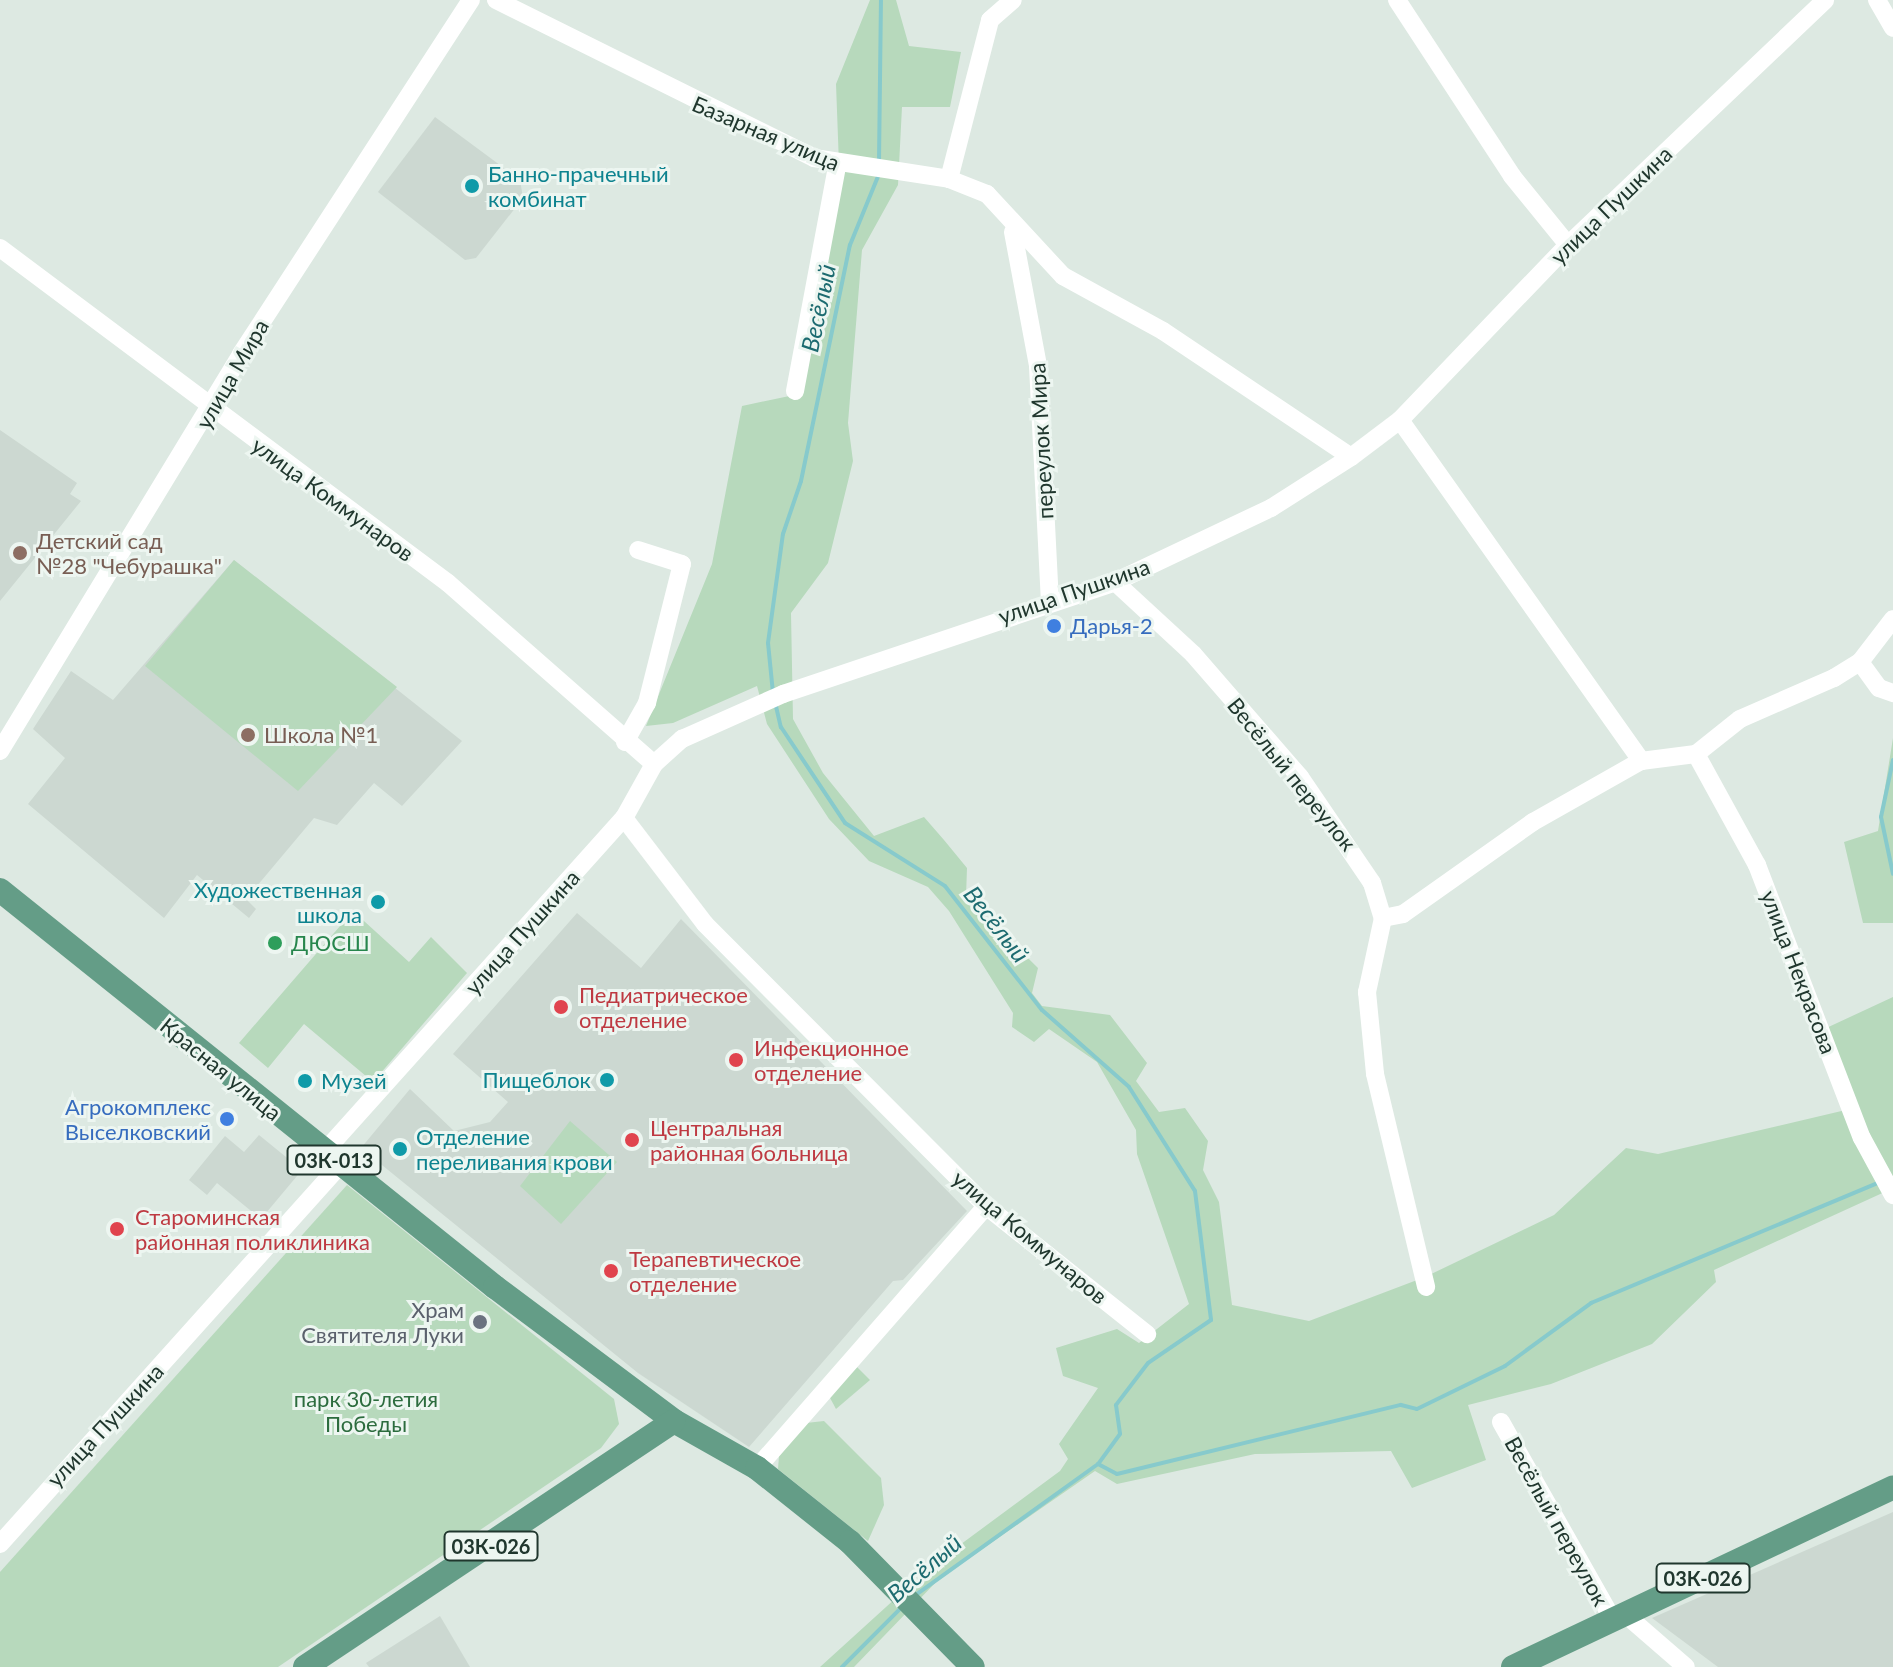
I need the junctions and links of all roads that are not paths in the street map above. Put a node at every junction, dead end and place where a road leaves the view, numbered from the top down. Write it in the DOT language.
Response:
graph roads {
  1 [pos="471,0"];
  2 [pos="496,0"];
  3 [pos="1013,0"];
  4 [pos="1397,0"];
  5 [pos="1825,0"];
  6 [pos="1877,0"];
  7 [pos="1893,28"];
  8 [pos="837,167"];
  9 [pos="949,179"];
  10 [pos="1012,229"];
  11 [pos="1568,245"];
  12 [pos="0,248"];
  13 [pos="1050,265"];
  14 [pos="1028,284"];
  15 [pos="795,391"];
  16 [pos="213,410"];
  17 [pos="1400,420"];
  18 [pos="1351,457"];
  19 [pos="638,550"];
  20 [pos="1115,582"];
  21 [pos="1050,599"];
  22 [pos="1893,619"];
  23 [pos="1860,662"];
  24 [pos="1893,693"];
  25 [pos="625,742"];
  26 [pos="0,751"];
  27 [pos="1696,754"];
  28 [pos="1641,761"];
  29 [pos="654,764"];
  30 [pos="624,818"];
  31 [pos="0,890"];
  32 [pos="1383,918"];
  33 [pos="332,1158"];
  34 [pos="1891,1192"];
  35 [pos="986,1206"];
  36 [pos="1426,1287"];
  37 [pos="1147,1334"];
  38 [pos="674,1421"];
  39 [pos="1501,1422"];
  40 [pos="757,1468"];
  41 [pos="1893,1487"];
  42 [pos="0,1544"];
  43 [pos="1620,1618"];
  44 [pos="305,1667"];
  45 [pos="973,1667"];
  46 [pos="1513,1667"];
  47 [pos="1686,1667"];
  1 -- 16 [label="street, улица Мира"];
  2 -- 8 [label="street, Базарная улица"];
  3 -- 9 [label="street"];
  4 -- 11 [label="street"];
  5 -- 11 [label="street, улица Пушкина"];
  6 -- 7 [label="street"];
  8 -- 9 [label="street, Базарная улица"];
  8 -- 15 [label="street"];
  9 -- 10 [label="street, Базарная улица"];
  10 -- 13 [label="street, Базарная улица"];
  10 -- 14 [label="street, переулок Мира"];
  11 -- 17 [label="street, улица Пушкина"];
  12 -- 16 [label="street, улица Коммунаров"];
  13 -- 14 [label="street"];
  13 -- 18 [label="street, Базарная улица"];
  14 -- 21 [label="street, переулок Мира"];
  16 -- 25 [label="street, улица Коммунаров"];
  16 -- 26 [label="street, улица Мира"];
  17 -- 18 [label="street, улица Пушкина"];
  17 -- 28 [label="street"];
  18 -- 20 [label="street, улица Пушкина"];
  19 -- 25 [label="street"];
  20 -- 21 [label="street, улица Пушкина"];
  20 -- 32 [label="street, Весёлый переулок"];
  21 -- 29 [label="street, улица Пушкина"];
  22 -- 23 [label="street"];
  23 -- 24 [label="street"];
  23 -- 27 [label="street"];
  25 -- 29 [label="street, улица Коммунаров"];
  27 -- 28 [label="street"];
  27 -- 34 [label="street, улица Некрасова"];
  28 -- 32 [label="street"];
  29 -- 30 [label="street, улица Пушкина"];
  30 -- 33 [label="street, улица Пушкина"];
  30 -- 35 [label="street, улица Коммунаров"];
  31 -- 33 [label="main road, Красная улица / 03К-013"];
  32 -- 36 [label="street"];
  33 -- 38 [label="main road, Красная улица / 03К-013"];
  33 -- 42 [label="street, улица Пушкина"];
  35 -- 37 [label="street, улица Коммунаров"];
  35 -- 40 [label="street"];
  38 -- 40 [label="main road, Красная улица"];
  38 -- 44 [label="main road, 03К-026"];
  39 -- 43 [label="street, Весёлый переулок"];
  40 -- 45 [label="main road, Красная улица"];
  41 -- 43 [label="main road, 03К-026"];
  43 -- 46 [label="main road, 03К-026"];
  43 -- 47 [label="street, Весёлый переулок"];
}
